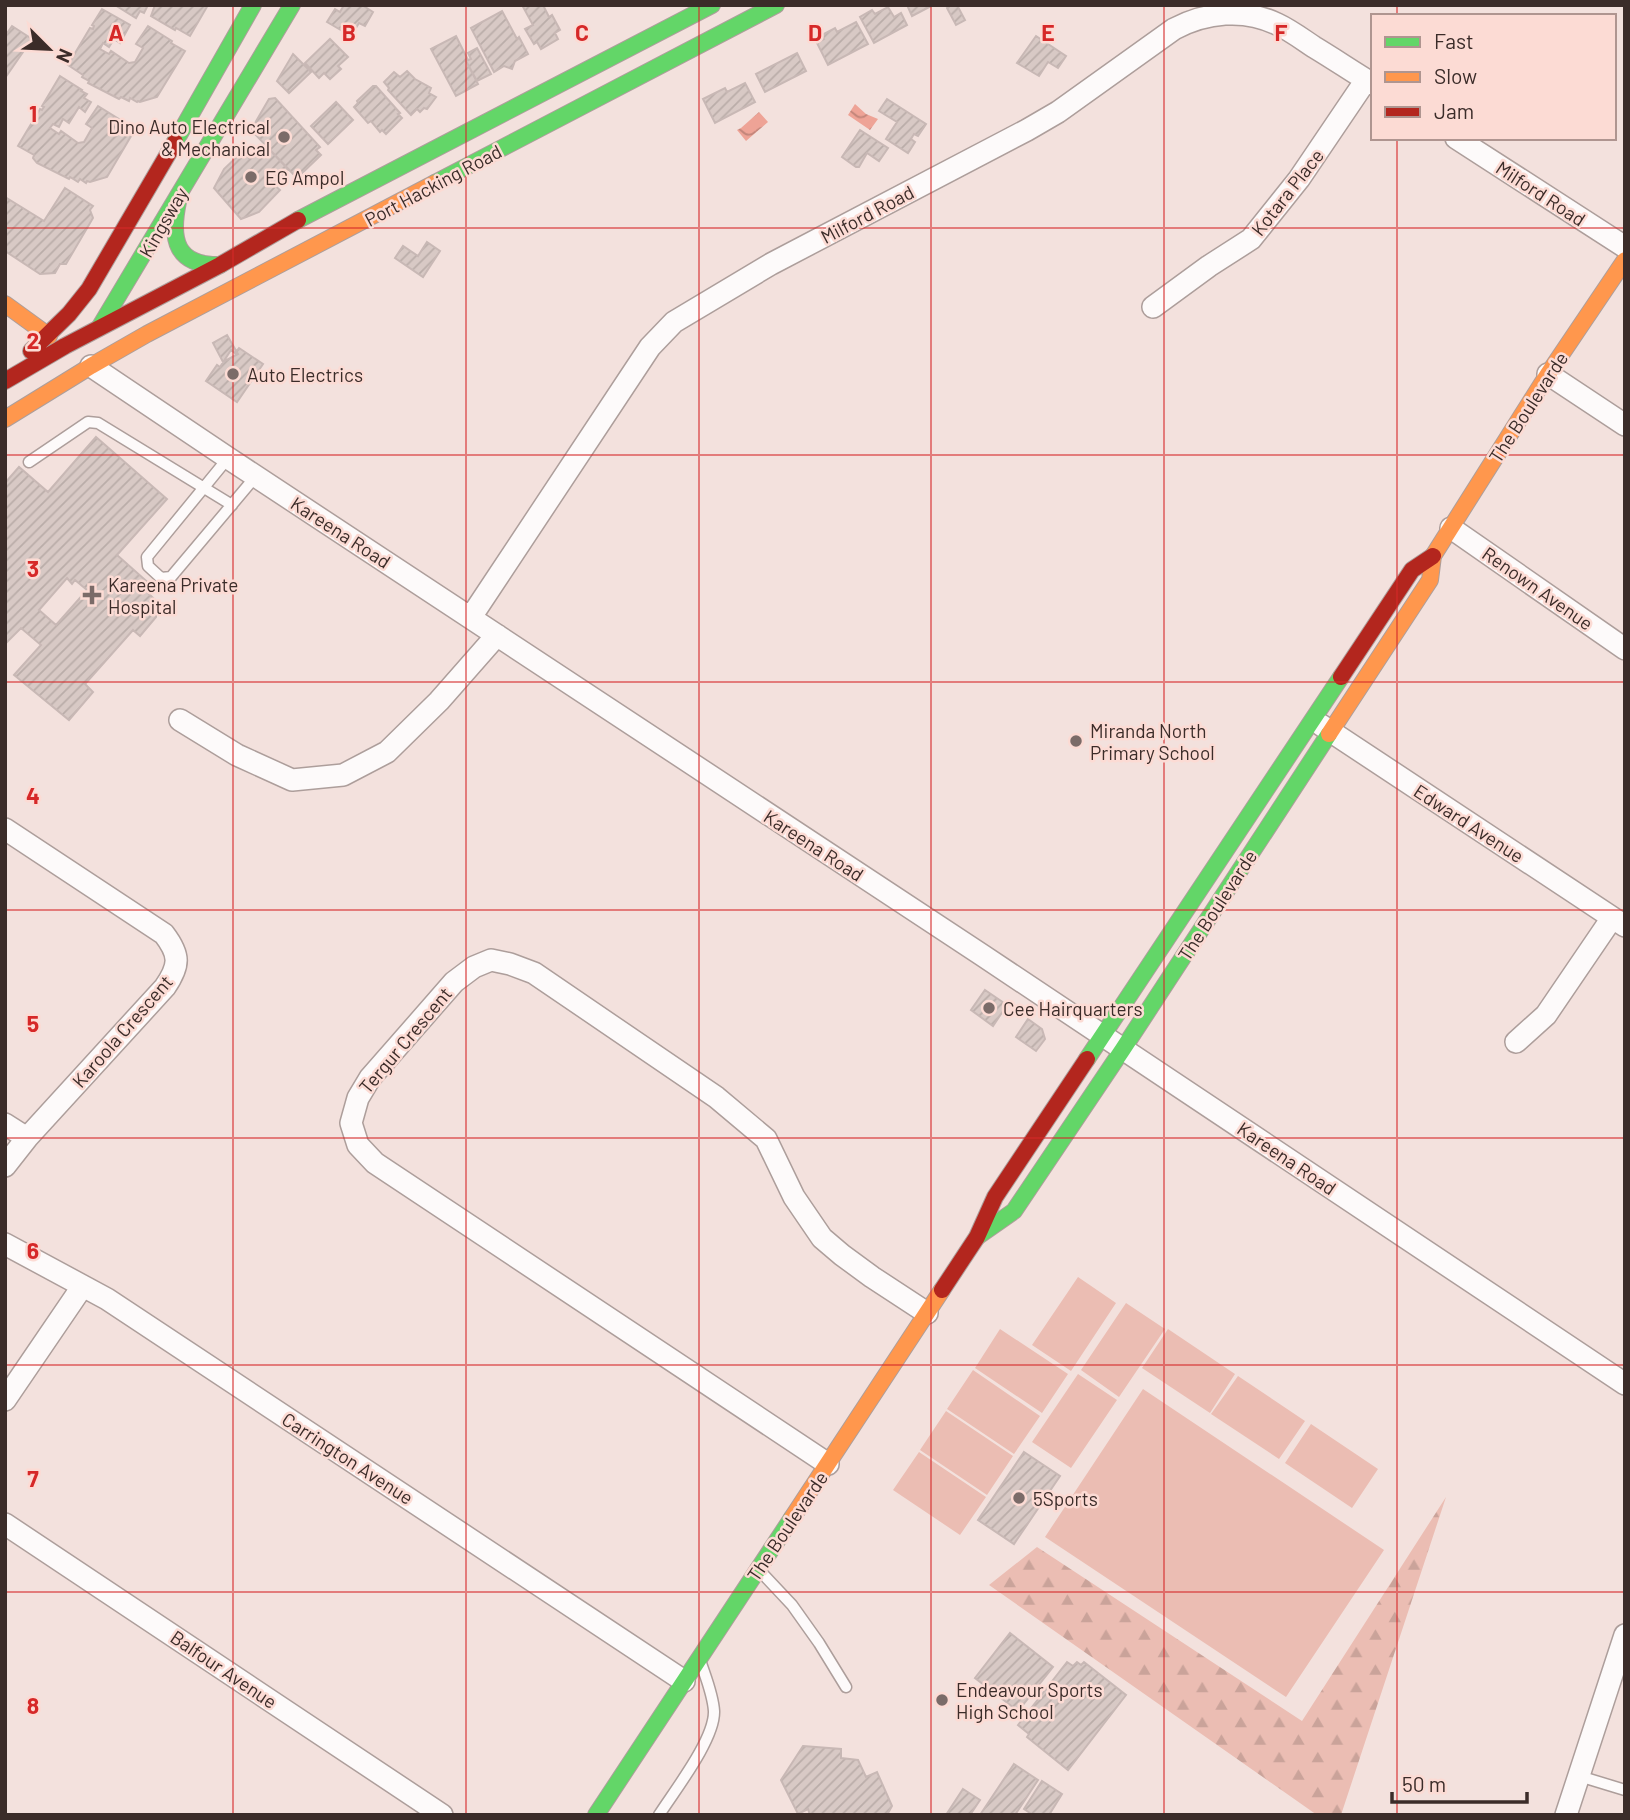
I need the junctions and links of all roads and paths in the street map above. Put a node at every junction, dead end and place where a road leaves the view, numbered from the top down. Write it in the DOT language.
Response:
graph roads {
  1 [pos="253,5"];
  2 [pos="292,5"];
  3 [pos="712,5"];
  4 [pos="776,5"];
  5 [pos="1369,82"];
  6 [pos="1459,140"];
  7 [pos="183,186"];
  8 [pos="1625,247"];
  9 [pos="1625,260"];
  10 [pos="220,265"];
  11 [pos="5,304"];
  12 [pos="1153,307"];
  13 [pos="98,329"];
  14 [pos="48,336"];
  15 [pos="78,356"];
  16 [pos="5,373"];
  17 [pos="1548,374"];
  18 [pos="5,382"];
  19 [pos="6,418"];
  20 [pos="1625,425"];
  21 [pos="228,458"];
  22 [pos="29,462"];
  23 [pos="256,476"];
  24 [pos="204,487"];
  25 [pos="232,505"];
  26 [pos="1451,528"];
  27 [pos="471,617"];
  28 [pos="497,635"];
  29 [pos="1625,649"];
  30 [pos="180,720"];
  31 [pos="1322,726"];
  32 [pos="5,829"];
  33 [pos="1618,922"];
  34 [pos="1103,1036"];
  35 [pos="1516,1042"];
  36 [pos="1123,1049"];
  37 [pos="5,1124"];
  38 [pos="26,1138"];
  39 [pos="5,1166"];
  40 [pos="977,1237"];
  41 [pos="5,1244"];
  42 [pos="82,1287"];
  43 [pos="927,1313"];
  44 [pos="1625,1384"];
  45 [pos="5,1400"];
  46 [pos="828,1464"];
  47 [pos="5,1524"];
  48 [pos="758,1569"];
  49 [pos="1625,1634"];
  50 [pos="699,1657"];
  51 [pos="684,1681"];
  52 [pos="846,1688"];
  53 [pos="1578,1776"];
  54 [pos="1625,1790"];
  55 [pos="442,1815"];
  56 [pos="596,1815"];
  57 [pos="659,1815"];
  58 [pos="1566,1815"];
  1 -- 14 [label="main road, Kingsway"];
  2 -- 7 [label="main road, Kingsway"];
  3 -- 10 [label="main road, Port Hacking Road"];
  4 -- 15 [label="main road, Port Hacking Road"];
  5 -- 12 [label="street, Kotara Place"];
  5 -- 27 [label="street, Milford Road"];
  6 -- 8 [label="street, Milford Road"];
  7 -- 10 [label="main road"];
  7 -- 13 [label="main road, Kingsway"];
  9 -- 17 [label="main road, The Boulevarde"];
  10 -- 13 [label="main road, Port Hacking Road"];
  11 -- 14 [label="main road, Kareena Road"];
  13 -- 15 [label="main road, Port Hacking Road"];
  14 -- 15 [label="main road, Kareena Road"];
  14 -- 16 [label="main road, Kingsway"];
  15 -- 18 [label="main road"];
  15 -- 19 [label="main road"];
  15 -- 21 [label="street, Kareena Road"];
  17 -- 20 [label="street"];
  17 -- 26 [label="main road, The Boulevarde"];
  21 -- 23 [label="street, Kareena Road"];
  21 -- 24 [label="lane"];
  22 -- 24 [label="lane"];
  23 -- 25 [label="lane"];
  23 -- 27 [label="street, Kareena Road"];
  24 -- 25 [label="lane"];
  24 -- 25 [label="lane"];
  26 -- 29 [label="street, Renown Avenue"];
  26 -- 31 [label="main road, The Boulevarde"];
  27 -- 28 [label="street, Kareena Road"];
  28 -- 30 [label="street"];
  28 -- 34 [label="street, Kareena Road"];
  31 -- 33 [label="street, Edward Avenue"];
  31 -- 34 [label="main road, The Boulevarde"];
  31 -- 36 [label="main road, The Boulevarde"];
  32 -- 38 [label="street, Karoola Crescent"];
  33 -- 35 [label="street"];
  34 -- 36 [label="street, Kareena Road"];
  34 -- 40 [label="main road, The Boulevarde"];
  36 -- 40 [label="main road, The Boulevarde"];
  36 -- 44 [label="street, Kareena Road"];
  37 -- 38 [label="street"];
  38 -- 39 [label="street"];
  40 -- 43 [label="main road, The Boulevarde"];
  41 -- 42 [label="street, Carrington Avenue"];
  42 -- 45 [label="street"];
  42 -- 51 [label="street, Carrington Avenue"];
  43 -- 46 [label="main road, The Boulevarde"];
  43 -- 46 [label="street, Tergur Crescent"];
  46 -- 48 [label="main road, The Boulevarde"];
  47 -- 55 [label="street, Balfour Avenue"];
  48 -- 50 [label="main road, The Boulevarde"];
  48 -- 52 [label="lane"];
  49 -- 53 [label="street"];
  50 -- 51 [label="main road, The Boulevarde"];
  50 -- 57 [label="lane"];
  51 -- 56 [label="main road, The Boulevarde"];
  53 -- 54 [label="lane"];
  53 -- 58 [label="street"];
}
